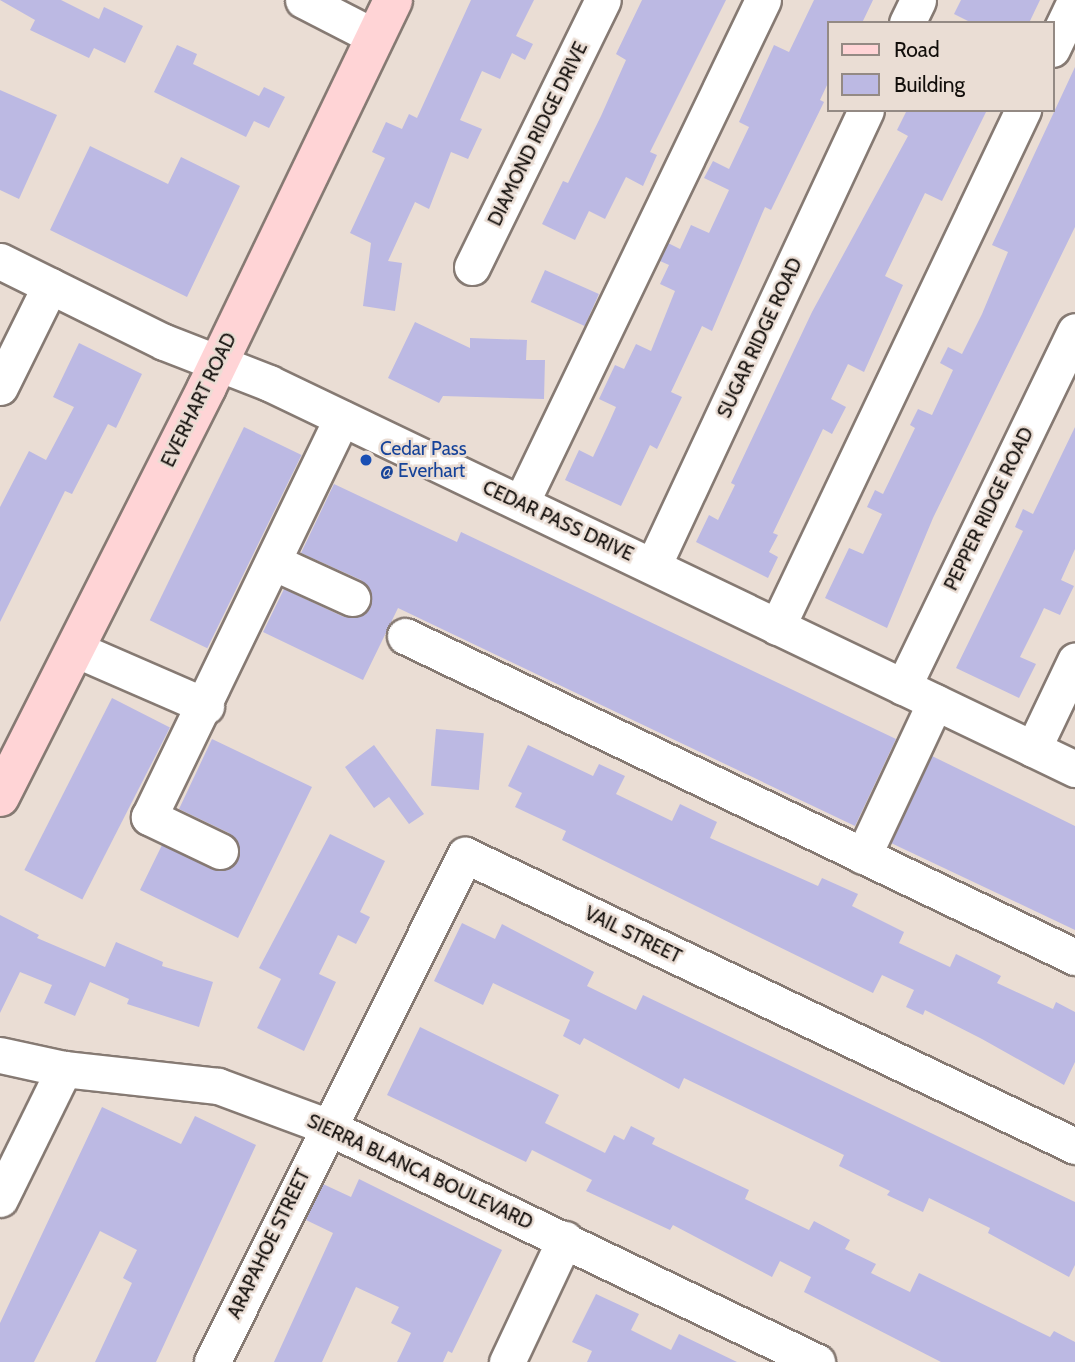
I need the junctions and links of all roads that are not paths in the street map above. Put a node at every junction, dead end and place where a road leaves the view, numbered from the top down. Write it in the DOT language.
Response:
graph roads {
  1 [pos="303,0"];
  2 [pos="393,0"];
  3 [pos="603,0"];
  4 [pos="763,0"];
  5 [pos="918,0"];
  6 [pos="1075,2"];
  7 [pos="908,21"];
  8 [pos="375,37"];
  9 [pos="1054,45"];
  10 [pos="865,112"];
  11 [pos="1022,112"];
  12 [pos="0,261"];
  13 [pos="472,267"];
  14 [pos="50,286"];
  15 [pos="1075,331"];
  16 [pos="218,363"];
  17 [pos="0,387"];
  18 [pos="342,418"];
  19 [pos="521,503"];
  20 [pos="273,562"];
  21 [pos="653,566"];
  22 [pos="352,598"];
  23 [pos="777,627"];
  24 [pos="405,636"];
  25 [pos="75,649"];
  26 [pos="1075,661"];
  27 [pos="903,687"];
  28 [pos="935,702"];
  29 [pos="206,706"];
  30 [pos="1033,749"];
  31 [pos="1075,769"];
  32 [pos="0,797"];
  33 [pos="220,851"];
  34 [pos="863,856"];
  35 [pos="1075,957"];
  36 [pos="0,1055"];
  37 [pos="64,1069"];
  38 [pos="326,1126"];
  39 [pos="1075,1146"];
  40 [pos="0,1199"];
  41 [pos="565,1239"];
  42 [pos="806,1360"];
  43 [pos="212,1362"];
  44 [pos="507,1362"];
  1 -- 8 [label="street"];
  2 -- 8 [label="main road, EVERHART ROAD"];
  3 -- 13 [label="street, DIAMOND RIDGE DRIVE"];
  4 -- 19 [label="street"];
  5 -- 7 [label="street"];
  6 -- 9 [label="street"];
  8 -- 16 [label="main road, EVERHART ROAD"];
  10 -- 21 [label="street, SUGAR RIDGE ROAD"];
  11 -- 23 [label="street"];
  12 -- 14 [label="street, CEDAR PASS DRIVE"];
  14 -- 16 [label="street, CEDAR PASS DRIVE"];
  14 -- 17 [label="street"];
  15 -- 27 [label="street, PEPPER RIDGE ROAD"];
  16 -- 18 [label="street, CEDAR PASS DRIVE"];
  16 -- 25 [label="main road, EVERHART ROAD"];
  18 -- 19 [label="street, CEDAR PASS DRIVE"];
  18 -- 20 [label="street"];
  19 -- 21 [label="street, CEDAR PASS DRIVE"];
  20 -- 22 [label="street"];
  20 -- 29 [label="street"];
  21 -- 23 [label="street, CEDAR PASS DRIVE"];
  23 -- 27 [label="street, CEDAR PASS DRIVE"];
  24 -- 34 [label="street"];
  25 -- 29 [label="street"];
  25 -- 32 [label="main road, EVERHART ROAD"];
  26 -- 30 [label="street"];
  27 -- 28 [label="street, CEDAR PASS DRIVE"];
  28 -- 30 [label="street, CEDAR PASS DRIVE"];
  28 -- 34 [label="street"];
  29 -- 33 [label="street"];
  30 -- 31 [label="street, CEDAR PASS DRIVE"];
  34 -- 35 [label="street"];
  36 -- 37 [label="street, SIERRA BLANCA BOULEVARD"];
  37 -- 38 [label="street, SIERRA BLANCA BOULEVARD"];
  37 -- 40 [label="street"];
  38 -- 39 [label="street, VAIL STREET"];
  38 -- 41 [label="street, SIERRA BLANCA BOULEVARD"];
  38 -- 43 [label="street, ARAPAHOE STREET"];
  41 -- 42 [label="street, SIERRA BLANCA BOULEVARD"];
  41 -- 44 [label="street"];
}
